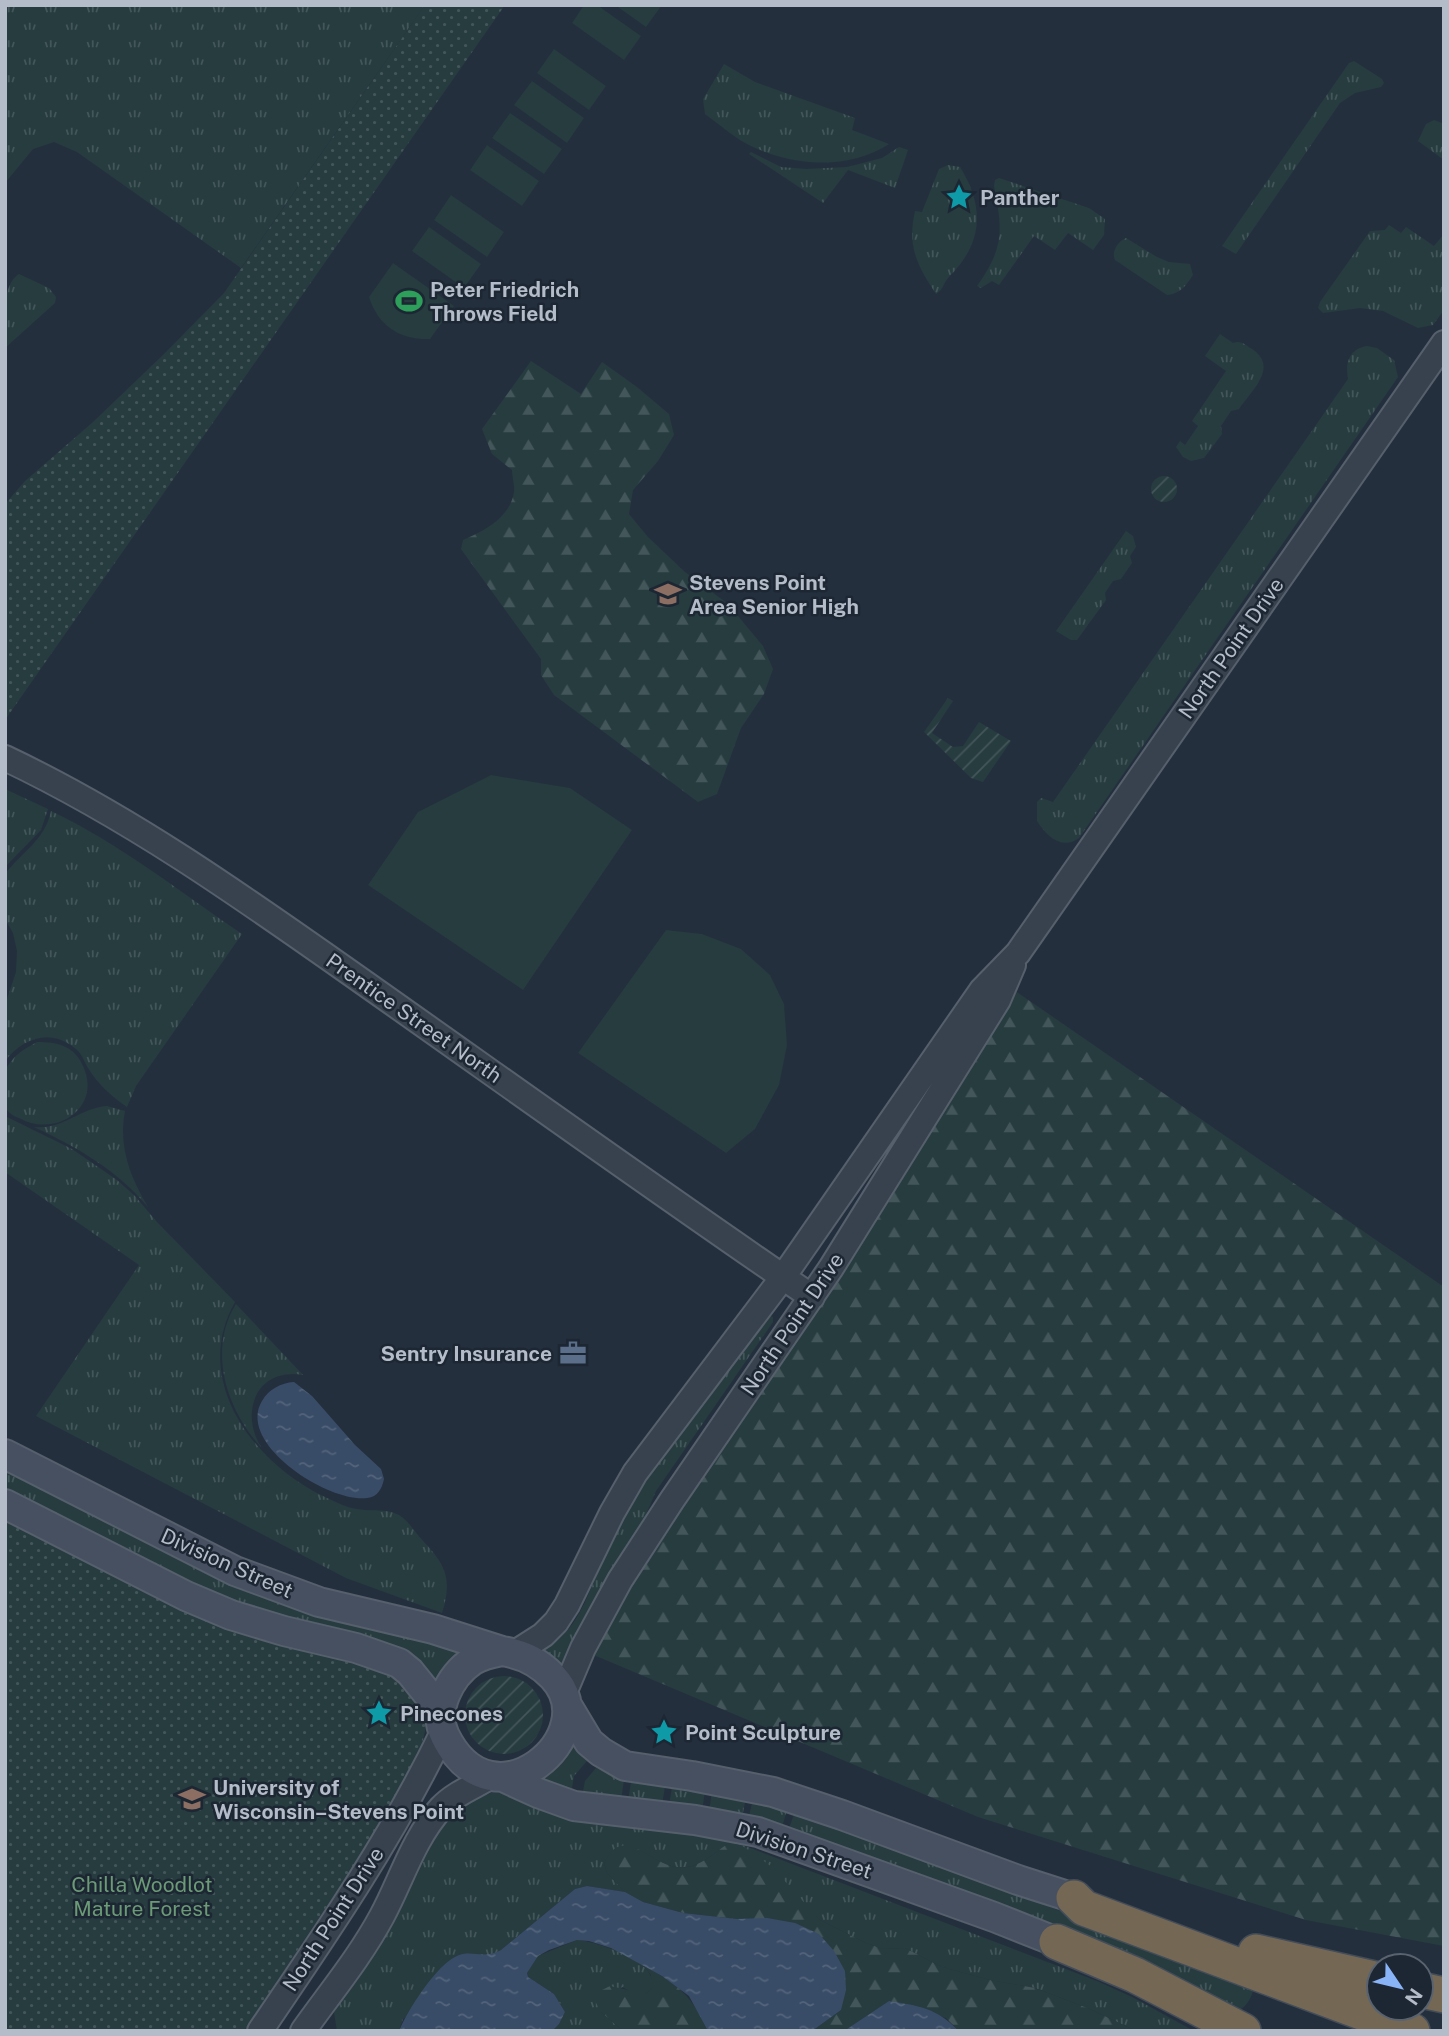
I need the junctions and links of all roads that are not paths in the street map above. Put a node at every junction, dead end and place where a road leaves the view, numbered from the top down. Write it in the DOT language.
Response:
graph roads {
  1 [pos="1444,343"];
  2 [pos="5,758"];
  3 [pos="1018,953"];
  4 [pos="783,1277"];
  5 [pos="812,1297"];
  6 [pos="5,1454"];
  7 [pos="5,1504"];
  8 [pos="508,1652"];
  9 [pos="566,1700"];
  10 [pos="441,1725"];
  11 [pos="496,1777"];
  12 [pos="1074,1898"];
  13 [pos="1057,1942"];
  14 [pos="1365,1977"];
  15 [pos="260,2031"];
  16 [pos="303,2031"];
  17 [pos="1243,2031"];
  18 [pos="1412,2031"];
  1 -- 3 [label="street, North Point Drive"];
  2 -- 4 [label="street, Prentice Street North"];
  3 -- 4 [label="street, North Point Drive"];
  3 -- 5 [label="street, North Point Drive"];
  4 -- 5 [label="street, Prentice Street North"];
  4 -- 8 [label="street, North Point Drive"];
  5 -- 9 [label="street, North Point Drive"];
  6 -- 8 [label="main road, Division Street"];
  7 -- 10 [label="main road, Division Street"];
  8 -- 9 [label="main road"];
  8 -- 10 [label="main road"];
  9 -- 11 [label="main road"];
  9 -- 12 [label="main road, Division Street"];
  10 -- 11 [label="main road"];
  10 -- 15 [label="street, North Point Drive"];
  11 -- 13 [label="main road, Division Street"];
  11 -- 16 [label="street, North Point Drive"];
  12 -- 14 [label="highway"];
  12 -- 18 [label="highway"];
  13 -- 17 [label="highway"];
}
